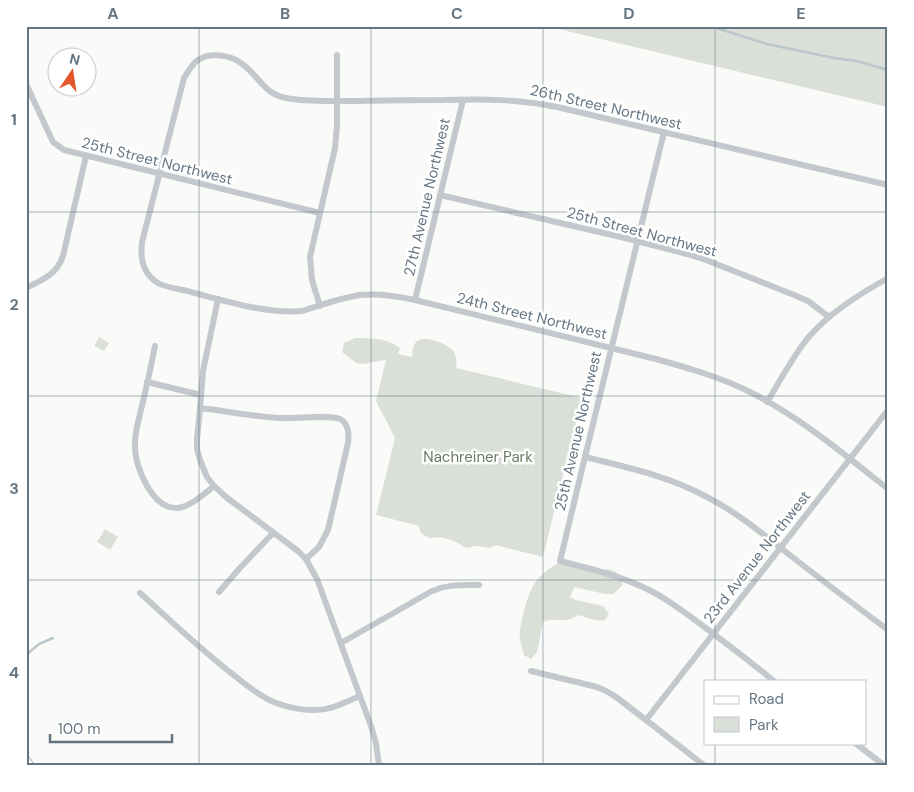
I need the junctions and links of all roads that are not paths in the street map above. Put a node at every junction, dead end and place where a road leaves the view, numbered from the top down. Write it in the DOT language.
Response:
graph roads {
  1 [pos="337,55"];
  2 [pos="26,84"];
  3 [pos="463,100"];
  4 [pos="338,101"];
  5 [pos="664,132"];
  6 [pos="86,156"];
  7 [pos="160,174"];
  8 [pos="888,185"];
  9 [pos="440,195"];
  10 [pos="320,214"];
  11 [pos="638,241"];
  12 [pos="888,278"];
  13 [pos="26,288"];
  14 [pos="218,299"];
  15 [pos="415,300"];
  16 [pos="320,306"];
  17 [pos="829,317"];
  18 [pos="155,346"];
  19 [pos="611,348"];
  20 [pos="147,382"];
  21 [pos="201,395"];
  22 [pos="767,402"];
  23 [pos="200,408"];
  24 [pos="888,410"];
  25 [pos="585,456"];
  26 [pos="849,458"];
  27 [pos="214,486"];
  28 [pos="888,489"];
  29 [pos="273,533"];
  30 [pos="780,548"];
  31 [pos="306,560"];
  32 [pos="479,585"];
  33 [pos="219,592"];
  34 [pos="140,593"];
  35 [pos="888,630"];
  36 [pos="713,633"];
  37 [pos="341,643"];
  38 [pos="531,671"];
  39 [pos="773,680"];
  40 [pos="360,696"];
  41 [pos="646,720"];
  42 [pos="856,744"];
  43 [pos="26,761"];
  44 [pos="29,766"];
  45 [pos="379,766"];
  46 [pos="704,766"];
  47 [pos="885,766"];
  1 -- 4 [label="street"];
  2 -- 6 [label="street, 25th Street Northwest"];
  3 -- 4 [label="street, 26th Street Northwest"];
  3 -- 5 [label="street, 26th Street Northwest"];
  3 -- 9 [label="street, 27th Avenue Northwest"];
  4 -- 7 [label="street, 26th Street Northwest"];
  4 -- 10 [label="street"];
  5 -- 8 [label="street, 26th Street Northwest"];
  5 -- 11 [label="street, 25th Avenue Northwest"];
  6 -- 7 [label="street, 25th Street Northwest"];
  6 -- 13 [label="street"];
  7 -- 10 [label="street, 25th Street Northwest"];
  7 -- 14 [label="street, 24th Street Northwest"];
  9 -- 11 [label="street, 25th Street Northwest"];
  9 -- 15 [label="street, 27th Avenue Northwest"];
  10 -- 16 [label="street"];
  11 -- 17 [label="street, 25th Street Northwest"];
  11 -- 19 [label="street, 25th Avenue Northwest"];
  12 -- 17 [label="street"];
  14 -- 16 [label="street, 24th Street Northwest"];
  14 -- 21 [label="street"];
  15 -- 16 [label="street, 24th Street Northwest"];
  15 -- 19 [label="street, 24th Street Northwest"];
  17 -- 22 [label="street"];
  18 -- 20 [label="street"];
  19 -- 22 [label="street, 24th Street Northwest"];
  19 -- 25 [label="street, 25th Avenue Northwest"];
  20 -- 21 [label="street"];
  20 -- 27 [label="street"];
  21 -- 23 [label="street"];
  22 -- 26 [label="street, 24th Street Northwest"];
  23 -- 27 [label="street"];
  23 -- 31 [label="street"];
  24 -- 26 [label="street, 23rd Avenue Northwest"];
  25 -- 30 [label="street"];
  25 -- 36 [label="street, 25th Avenue Northwest"];
  26 -- 28 [label="street, 24th Street Northwest"];
  26 -- 30 [label="street, 23rd Avenue Northwest"];
  27 -- 29 [label="street"];
  29 -- 31 [label="street"];
  29 -- 33 [label="street"];
  30 -- 35 [label="street"];
  30 -- 36 [label="street, 23rd Avenue Northwest"];
  31 -- 37 [label="street"];
  32 -- 37 [label="street"];
  34 -- 40 [label="street"];
  36 -- 39 [label="street"];
  36 -- 41 [label="street, 23rd Avenue Northwest"];
  37 -- 40 [label="street"];
  38 -- 41 [label="street"];
  40 -- 45 [label="street"];
  41 -- 46 [label="street"];
  42 -- 47 [label="street"];
  43 -- 44 [label="main road"];
}
